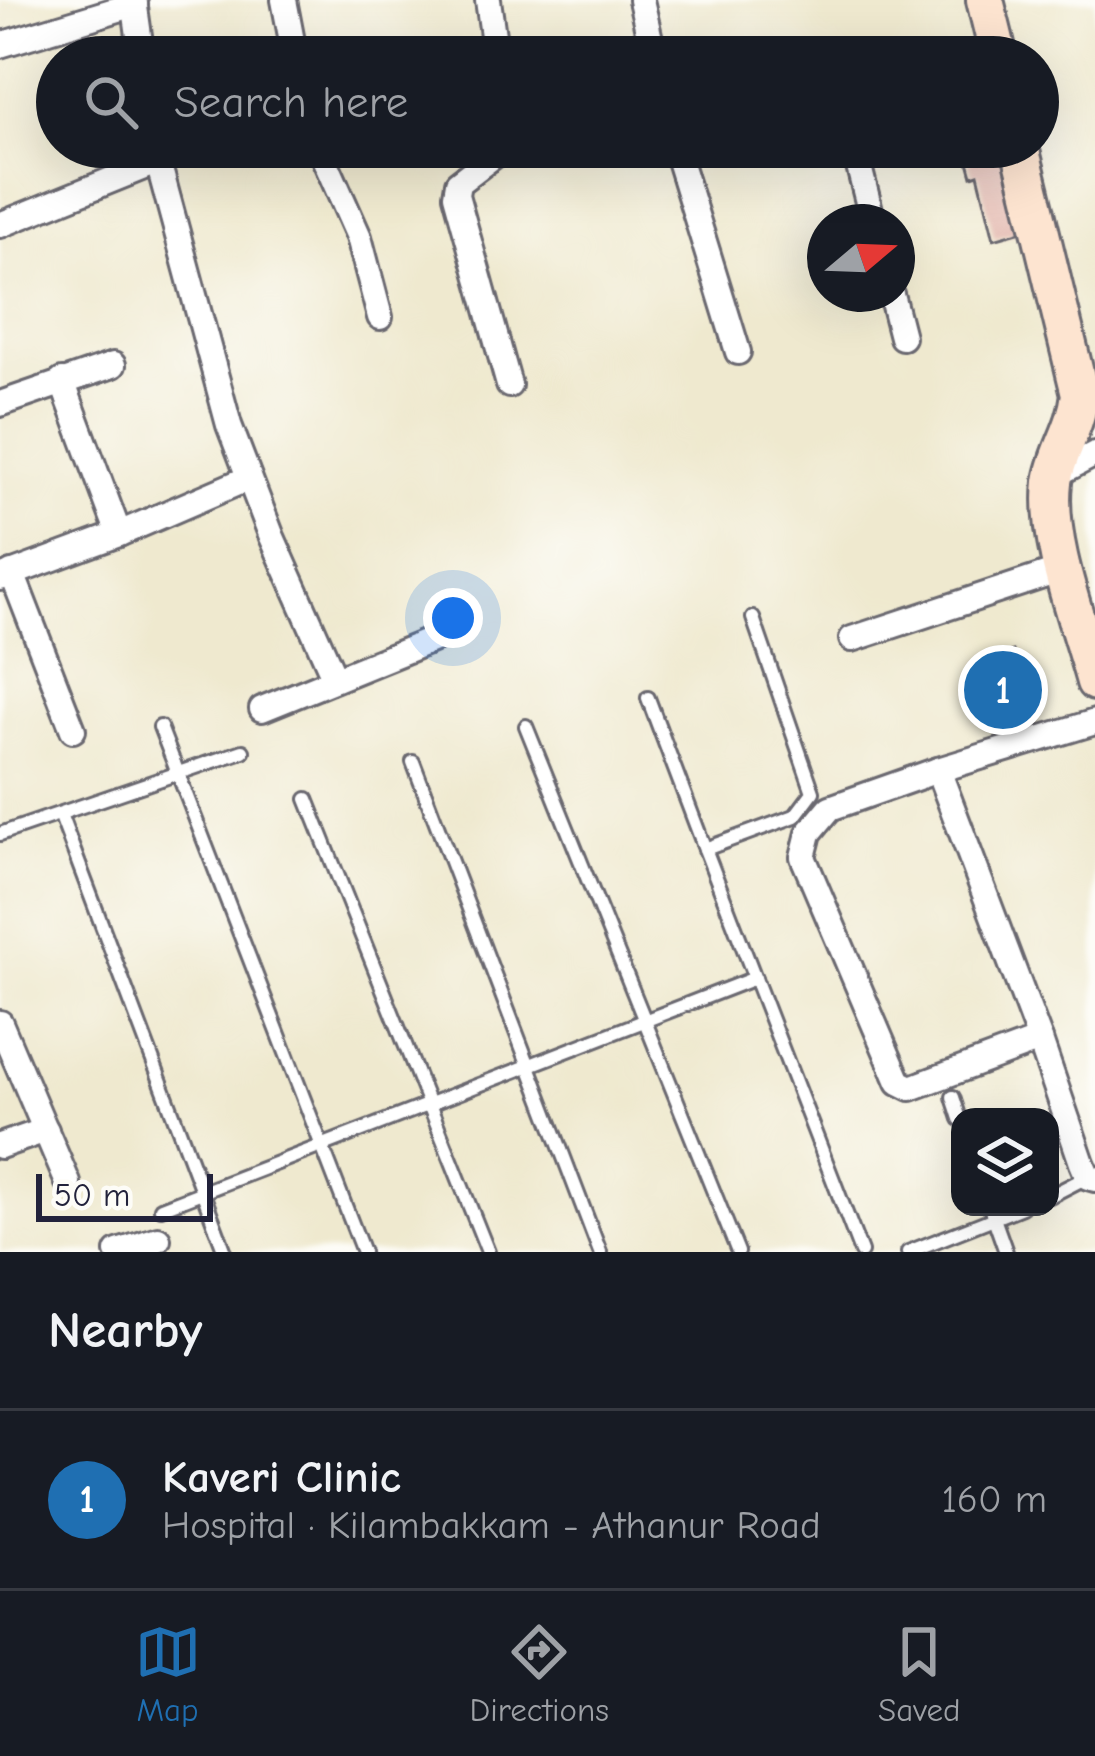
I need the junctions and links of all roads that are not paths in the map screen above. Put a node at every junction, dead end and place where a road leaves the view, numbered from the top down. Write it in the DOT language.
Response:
graph roads {
  1 [pos="284,0"];
  2 [pos="488,0"];
  3 [pos="641,0"];
  4 [pos="985,0"];
  5 [pos="134,2"];
  6 [pos="139,36"];
  7 [pos="291,36"];
  8 [pos="493,36"];
  9 [pos="649,36"];
  10 [pos="993,36"];
  11 [pos="0,45"];
  12 [pos="124,168"];
  13 [pos="159,168"];
  14 [pos="329,168"];
  15 [pos="478,168"];
  16 [pos="688,168"];
  17 [pos="859,168"];
  18 [pos="1025,168"];
  19 [pos="868,204"];
  20 [pos="0,224"];
  21 [pos="896,312"];
  22 [pos="380,317"];
  23 [pos="902,337"];
  24 [pos="738,352"];
  25 [pos="113,364"];
  26 [pos="62,381"];
  27 [pos="509,385"];
  28 [pos="0,404"];
  29 [pos="1095,454"];
  30 [pos="1054,476"];
  31 [pos="250,478"];
  32 [pos="119,534"];
  33 [pos="1064,569"];
  34 [pos="6,576"];
  35 [pos="753,618"];
  36 [pos="852,639"];
  37 [pos="432,640"];
  38 [pos="335,679"];
  39 [pos="1095,682"];
  40 [pos="648,698"];
  41 [pos="262,709"];
  42 [pos="1095,722"];
  43 [pos="526,726"];
  44 [pos="160,727"];
  45 [pos="73,730"];
  46 [pos="243,752"];
  47 [pos="413,762"];
  48 [pos="938,770"];
  49 [pos="178,773"];
  50 [pos="307,799"];
  51 [pos="60,814"];
  52 [pos="0,834"];
  53 [pos="706,849"];
  54 [pos="755,978"];
  55 [pos="645,1020"];
  56 [pos="0,1023"];
  57 [pos="1040,1040"];
  58 [pos="528,1065"];
  59 [pos="952,1097"];
  60 [pos="429,1103"];
  61 [pos="956,1108"];
  62 [pos="46,1130"];
  63 [pos="0,1146"];
  64 [pos="322,1146"];
  65 [pos="1092,1178"];
  66 [pos="68,1183"];
  67 [pos="202,1189"];
  68 [pos="1059,1192"];
  69 [pos="161,1208"];
  70 [pos="986,1216"];
  71 [pos="993,1216"];
  72 [pos="158,1239"];
  73 [pos="118,1252"];
  74 [pos="226,1252"];
  75 [pos="363,1252"];
  76 [pos="488,1252"];
  77 [pos="600,1252"];
  78 [pos="738,1252"];
  79 [pos="861,1252"];
  80 [pos="908,1252"];
  81 [pos="1006,1252"];
  1 -- 7 [label="street"];
  2 -- 8 [label="street"];
  3 -- 9 [label="street"];
  4 -- 10 [label="street"];
  5 -- 6 [label="street"];
  5 -- 11 [label="street"];
  12 -- 20 [label="street"];
  13 -- 31 [label="street"];
  14 -- 22 [label="street"];
  15 -- 27 [label="street"];
  16 -- 24 [label="street"];
  17 -- 19 [label="street"];
  18 -- 30 [label="street"];
  21 -- 23 [label="street"];
  25 -- 26 [label="street"];
  26 -- 28 [label="street"];
  26 -- 32 [label="street"];
  29 -- 30 [label="street"];
  30 -- 33 [label="street"];
  31 -- 32 [label="street"];
  31 -- 38 [label="street"];
  32 -- 34 [label="street"];
  33 -- 36 [label="street"];
  33 -- 39 [label="street"];
  34 -- 45 [label="street"];
  35 -- 53 [label="lane"];
  37 -- 38 [label="street"];
  38 -- 41 [label="street"];
  40 -- 53 [label="lane"];
  42 -- 48 [label="street"];
  43 -- 55 [label="lane"];
  44 -- 49 [label="lane"];
  46 -- 49 [label="lane"];
  47 -- 58 [label="lane"];
  48 -- 57 [label="street"];
  48 -- 57 [label="street"];
  49 -- 51 [label="lane"];
  49 -- 64 [label="lane"];
  50 -- 60 [label="lane"];
  51 -- 52 [label="lane"];
  51 -- 67 [label="lane"];
  53 -- 54 [label="lane"];
  54 -- 55 [label="lane"];
  54 -- 79 [label="lane"];
  55 -- 58 [label="lane"];
  55 -- 78 [label="lane"];
  56 -- 62 [label="street"];
  57 -- 65 [label="street"];
  58 -- 60 [label="lane"];
  58 -- 77 [label="lane"];
  59 -- 61 [label="lane"];
  60 -- 64 [label="lane"];
  60 -- 76 [label="lane"];
  62 -- 63 [label="street"];
  62 -- 66 [label="street"];
  64 -- 67 [label="lane"];
  64 -- 75 [label="lane"];
  65 -- 68 [label="lane"];
  67 -- 69 [label="lane"];
  67 -- 74 [label="lane"];
  70 -- 80 [label="lane"];
  71 -- 81 [label="lane"];
  72 -- 73 [label="street"];
}
